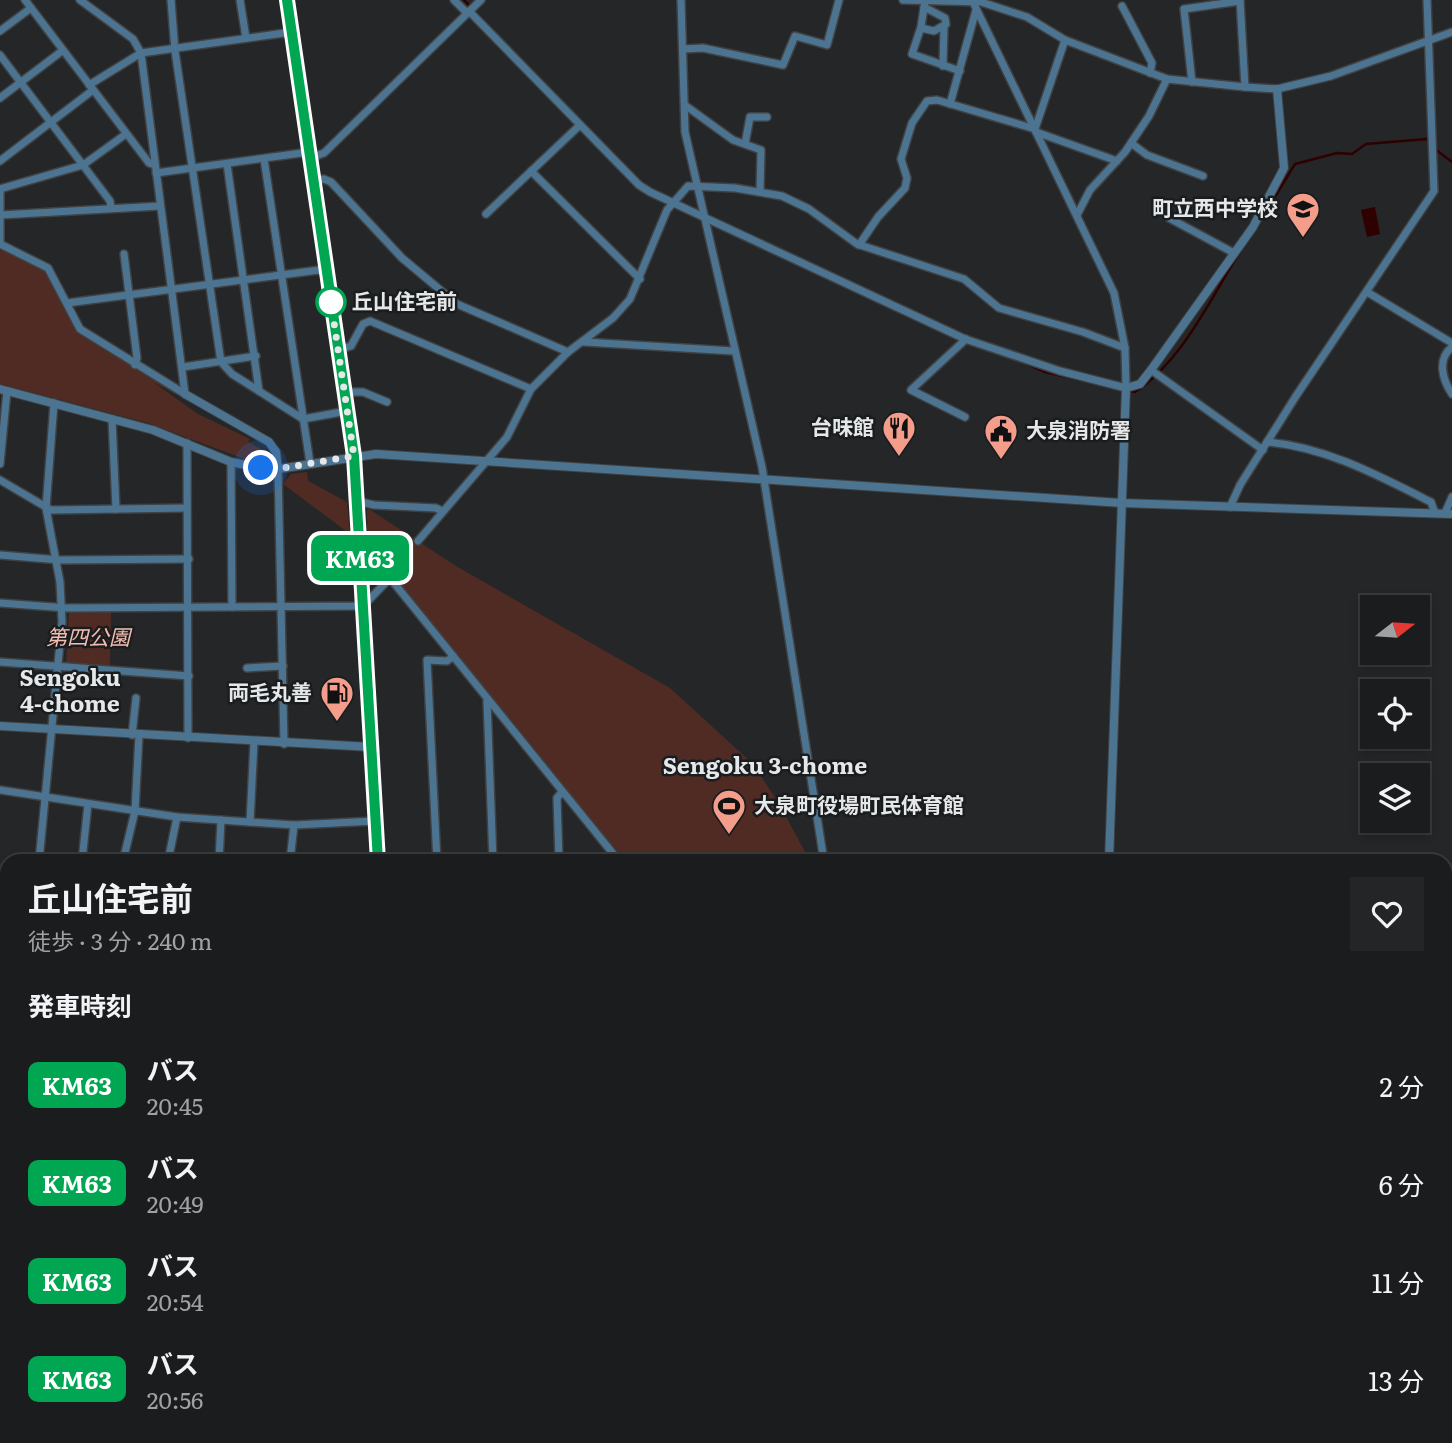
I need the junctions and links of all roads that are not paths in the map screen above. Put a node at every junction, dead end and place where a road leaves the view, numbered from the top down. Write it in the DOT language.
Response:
graph roads {
  1 [pos="25,0"];
  2 [pos="80,0"];
  3 [pos="171,0"];
  4 [pos="240,0"];
  5 [pos="287,0"];
  6 [pos="454,0"];
  7 [pos="481,0"];
  8 [pos="681,0"];
  9 [pos="839,0"];
  10 [pos="903,0"];
  11 [pos="1240,0"];
  12 [pos="1426,0"];
  13 [pos="977,3"];
  14 [pos="925,4"];
  15 [pos="1183,4"];
  16 [pos="1122,6"];
  17 [pos="30,8"];
  18 [pos="468,12"];
  19 [pos="944,26"];
  20 [pos="921,28"];
  21 [pos="0,31"];
  22 [pos="292,32"];
  23 [pos="1452,32"];
  24 [pos="246,38"];
  25 [pos="1065,40"];
  26 [pos="1429,41"];
  27 [pos="175,48"];
  28 [pos="683,49"];
  29 [pos="62,51"];
  30 [pos="141,53"];
  31 [pos="0,55"];
  32 [pos="943,66"];
  33 [pos="960,71"];
  34 [pos="1150,73"];
  35 [pos="1167,79"];
  36 [pos="21,82"];
  37 [pos="1192,82"];
  38 [pos="1245,87"];
  39 [pos="91,88"];
  40 [pos="1277,89"];
  41 [pos="0,98"];
  42 [pos="950,104"];
  43 [pos="685,106"];
  44 [pos="767,117"];
  45 [pos="51,122"];
  46 [pos="580,125"];
  47 [pos="1036,130"];
  48 [pos="126,134"];
  49 [pos="1131,143"];
  50 [pos="745,144"];
  51 [pos="310,155"];
  52 [pos="264,159"];
  53 [pos="0,161"];
  54 [pos="1117,161"];
  55 [pos="228,164"];
  56 [pos="83,165"];
  57 [pos="193,168"];
  58 [pos="155,169"];
  59 [pos="531,171"];
  60 [pos="1203,176"];
  61 [pos="314,180"];
  62 [pos="695,185"];
  63 [pos="0,190"];
  64 [pos="760,192"];
  65 [pos="672,204"];
  66 [pos="160,206"];
  67 [pos="111,208"];
  68 [pos="486,214"];
  69 [pos="1,215"];
  70 [pos="1077,215"];
  71 [pos="703,218"];
  72 [pos="1169,218"];
  73 [pos="0,243"];
  74 [pos="859,245"];
  75 [pos="1234,253"];
  76 [pos="124,254"];
  77 [pos="327,269"];
  78 [pos="281,276"];
  79 [pos="640,279"];
  80 [pos="245,281"];
  81 [pos="210,286"];
  82 [pos="172,292"];
  83 [pos="1367,292"];
  84 [pos="130,296"];
  85 [pos="67,303"];
  86 [pos="966,339"];
  87 [pos="584,342"];
  88 [pos="1452,345"];
  89 [pos="1125,348"];
  90 [pos="338,350"];
  91 [pos="733,351"];
  92 [pos="568,352"];
  93 [pos="256,356"];
  94 [pos="221,362"];
  95 [pos="135,365"];
  96 [pos="183,368"];
  97 [pos="1151,370"];
  98 [pos="1126,388"];
  99 [pos="531,389"];
  100 [pos="3,390"];
  101 [pos="260,391"];
  102 [pos="345,392"];
  103 [pos="185,394"];
  104 [pos="1452,394"];
  105 [pos="387,402"];
  106 [pos="54,403"];
  107 [pos="347,411"];
  108 [pos="965,417"];
  109 [pos="112,419"];
  110 [pos="303,419"];
  111 [pos="1,430"];
  112 [pos="187,443"];
  113 [pos="1265,446"];
  114 [pos="354,456"];
  115 [pos="484,461"];
  116 [pos="231,462"];
  117 [pos="0,464"];
  118 [pos="310,464"];
  119 [pos="278,469"];
  120 [pos="764,479"];
  121 [pos="0,480"];
  122 [pos="1452,497"];
  123 [pos="357,502"];
  124 [pos="1122,503"];
  125 [pos="1230,506"];
  126 [pos="46,508"];
  127 [pos="187,508"];
  128 [pos="116,509"];
  129 [pos="442,511"];
  130 [pos="1434,513"];
  131 [pos="1448,514"];
  132 [pos="418,541"];
  133 [pos="360,552"];
  134 [pos="0,555"];
  135 [pos="189,559"];
  136 [pos="55,560"];
  137 [pos="390,578"];
  138 [pos="0,603"];
  139 [pos="281,606"];
  140 [pos="363,606"];
  141 [pos="190,607"];
  142 [pos="232,607"];
  143 [pos="62,608"];
  144 [pos="451,658"];
  145 [pos="0,662"];
  146 [pos="283,666"];
  147 [pos="59,667"];
  148 [pos="247,668"];
  149 [pos="189,676"];
  150 [pos="136,698"];
  151 [pos="486,700"];
  152 [pos="0,726"];
  153 [pos="53,731"];
  154 [pos="135,735"];
  155 [pos="188,738"];
  156 [pos="254,742"];
  157 [pos="284,744"];
  158 [pos="371,747"];
  159 [pos="0,790"];
  160 [pos="562,792"];
  161 [pos="46,797"];
  162 [pos="88,804"];
  163 [pos="135,811"];
  164 [pos="177,817"];
  165 [pos="221,820"];
  166 [pos="375,821"];
  167 [pos="250,822"];
  168 [pos="293,825"];
  169 [pos="40,854"];
  170 [pos="83,854"];
  171 [pos="125,854"];
  172 [pos="169,854"];
  173 [pos="219,854"];
  174 [pos="291,854"];
  175 [pos="377,854"];
  176 [pos="437,854"];
  177 [pos="493,854"];
  178 [pos="559,854"];
  179 [pos="613,854"];
  180 [pos="823,854"];
  181 [pos="1109,854"];
  1 -- 17 [label="street"];
  2 -- 30 [label="street"];
  3 -- 27 [label="street"];
  4 -- 24 [label="street"];
  5 -- 22 [label="main road"];
  6 -- 18 [label="street"];
  7 -- 18 [label="street"];
  8 -- 28 [label="street"];
  9 -- 28 [label="street"];
  10 -- 14 [label="street"];
  11 -- 15 [label="street"];
  11 -- 38 [label="street"];
  12 -- 26 [label="street"];
  13 -- 14 [label="street"];
  13 -- 25 [label="street"];
  13 -- 33 [label="street"];
  13 -- 47 [label="street"];
  14 -- 19 [label="street"];
  14 -- 20 [label="street"];
  15 -- 37 [label="street"];
  16 -- 34 [label="street"];
  17 -- 21 [label="street"];
  17 -- 29 [label="street"];
  18 -- 46 [label="street"];
  18 -- 51 [label="street"];
  19 -- 20 [label="street"];
  19 -- 32 [label="street"];
  20 -- 32 [label="street"];
  22 -- 24 [label="street"];
  22 -- 51 [label="main road"];
  23 -- 26 [label="street"];
  24 -- 27 [label="street"];
  25 -- 34 [label="street"];
  25 -- 47 [label="street"];
  26 -- 40 [label="street"];
  26 -- 83 [label="street"];
  27 -- 30 [label="street"];
  27 -- 57 [label="street"];
  28 -- 43 [label="street"];
  29 -- 36 [label="street"];
  29 -- 39 [label="street"];
  30 -- 39 [label="street"];
  30 -- 58 [label="street"];
  31 -- 36 [label="street"];
  32 -- 33 [label="street"];
  33 -- 42 [label="street"];
  34 -- 35 [label="street"];
  35 -- 37 [label="street"];
  35 -- 49 [label="street"];
  36 -- 41 [label="street"];
  36 -- 45 [label="street"];
  37 -- 38 [label="street"];
  38 -- 40 [label="street"];
  39 -- 45 [label="street"];
  39 -- 48 [label="street"];
  40 -- 75 [label="street"];
  42 -- 47 [label="street"];
  42 -- 74 [label="street"];
  43 -- 50 [label="street"];
  43 -- 62 [label="street"];
  44 -- 50 [label="street"];
  45 -- 53 [label="street"];
  45 -- 56 [label="street"];
  46 -- 59 [label="street"];
  46 -- 65 [label="street"];
  47 -- 54 [label="street"];
  47 -- 70 [label="street"];
  48 -- 56 [label="street"];
  48 -- 58 [label="street"];
  49 -- 54 [label="street"];
  49 -- 60 [label="street"];
  50 -- 64 [label="street"];
  51 -- 52 [label="street"];
  51 -- 61 [label="main road"];
  52 -- 55 [label="street"];
  52 -- 78 [label="street"];
  54 -- 70 [label="street"];
  55 -- 57 [label="street"];
  55 -- 80 [label="street"];
  56 -- 63 [label="street"];
  56 -- 67 [label="street"];
  57 -- 58 [label="street"];
  57 -- 81 [label="street"];
  58 -- 66 [label="street"];
  59 -- 68 [label="street"];
  59 -- 79 [label="street"];
  61 -- 77 [label="main road"];
  61 -- 92 [label="street"];
  62 -- 64 [label="street"];
  62 -- 65 [label="street"];
  62 -- 71 [label="street"];
  63 -- 69 [label="street"];
  64 -- 74 [label="street"];
  65 -- 71 [label="street"];
  65 -- 79 [label="street"];
  66 -- 67 [label="street"];
  66 -- 82 [label="street"];
  67 -- 69 [label="street"];
  69 -- 73 [label="street"];
  70 -- 89 [label="street"];
  71 -- 86 [label="street"];
  71 -- 91 [label="street"];
  72 -- 75 [label="street"];
  73 -- 85 [label="street"];
  74 -- 89 [label="street"];
  75 -- 97 [label="street"];
  76 -- 84 [label="street"];
  77 -- 78 [label="street"];
  77 -- 90 [label="main road"];
  78 -- 80 [label="street"];
  78 -- 110 [label="street"];
  79 -- 87 [label="street"];
  80 -- 81 [label="street"];
  80 -- 93 [label="street"];
  81 -- 82 [label="street"];
  81 -- 94 [label="street"];
  82 -- 84 [label="street"];
  82 -- 96 [label="street"];
  83 -- 88 [label="street"];
  83 -- 113 [label="street"];
  84 -- 85 [label="street"];
  84 -- 95 [label="street"];
  85 -- 95 [label="street"];
  86 -- 98 [label="street"];
  86 -- 108 [label="street"];
  87 -- 91 [label="street"];
  87 -- 92 [label="street"];
  88 -- 104 [label="street"];
  89 -- 98 [label="street"];
  90 -- 99 [label="street"];
  90 -- 102 [label="main road"];
  91 -- 120 [label="street"];
  92 -- 99 [label="street"];
  93 -- 94 [label="street"];
  93 -- 101 [label="street"];
  94 -- 96 [label="street"];
  94 -- 101 [label="street"];
  95 -- 103 [label="street"];
  96 -- 103 [label="street"];
  97 -- 98 [label="street"];
  97 -- 113 [label="street"];
  98 -- 124 [label="street"];
  99 -- 115 [label="street"];
  100 -- 106 [label="street"];
  100 -- 111 [label="street"];
  101 -- 110 [label="street"];
  102 -- 105 [label="street"];
  102 -- 107 [label="main road"];
  103 -- 119 [label="street"];
  106 -- 109 [label="street"];
  106 -- 126 [label="street"];
  107 -- 110 [label="street"];
  107 -- 114 [label="main road"];
  109 -- 112 [label="street"];
  109 -- 128 [label="street"];
  110 -- 118 [label="street"];
  111 -- 117 [label="street"];
  112 -- 116 [label="street"];
  112 -- 127 [label="street"];
  113 -- 125 [label="street"];
  113 -- 130 [label="street"];
  114 -- 115 [label="street"];
  114 -- 118 [label="street"];
  114 -- 123 [label="main road"];
  115 -- 120 [label="street"];
  115 -- 129 [label="street"];
  116 -- 119 [label="street"];
  116 -- 142 [label="street"];
  118 -- 119 [label="street"];
  119 -- 139 [label="street"];
  120 -- 124 [label="street"];
  120 -- 180 [label="street"];
  121 -- 126 [label="street"];
  122 -- 131 [label="street"];
  123 -- 129 [label="street"];
  123 -- 133 [label="main road"];
  124 -- 125 [label="street"];
  124 -- 181 [label="street"];
  125 -- 130 [label="street"];
  126 -- 128 [label="street"];
  126 -- 136 [label="street"];
  127 -- 128 [label="street"];
  127 -- 135 [label="street"];
  129 -- 132 [label="street"];
  130 -- 131 [label="street"];
  133 -- 137 [label="street"];
  133 -- 140 [label="main road"];
  134 -- 136 [label="street"];
  135 -- 136 [label="street"];
  135 -- 141 [label="street"];
  136 -- 143 [label="street"];
  137 -- 140 [label="street"];
  137 -- 144 [label="street"];
  138 -- 143 [label="street"];
  139 -- 140 [label="street"];
  139 -- 142 [label="street"];
  139 -- 146 [label="street"];
  140 -- 158 [label="main road"];
  141 -- 142 [label="street"];
  141 -- 143 [label="street"];
  141 -- 149 [label="street"];
  143 -- 147 [label="street"];
  144 -- 151 [label="street"];
  144 -- 176 [label="street"];
  145 -- 147 [label="street"];
  146 -- 148 [label="street"];
  146 -- 157 [label="street"];
  147 -- 149 [label="street"];
  147 -- 153 [label="street"];
  149 -- 155 [label="street"];
  150 -- 154 [label="street"];
  151 -- 160 [label="street"];
  151 -- 177 [label="street"];
  152 -- 153 [label="street"];
  153 -- 154 [label="street"];
  153 -- 161 [label="street"];
  154 -- 155 [label="street"];
  154 -- 163 [label="street"];
  155 -- 156 [label="street"];
  156 -- 157 [label="street"];
  156 -- 167 [label="street"];
  157 -- 158 [label="street"];
  158 -- 166 [label="main road"];
  159 -- 161 [label="street"];
  160 -- 178 [label="street"];
  160 -- 179 [label="street"];
  161 -- 162 [label="street"];
  161 -- 169 [label="street"];
  162 -- 163 [label="street"];
  162 -- 170 [label="street"];
  163 -- 164 [label="street"];
  163 -- 171 [label="street"];
  164 -- 165 [label="street"];
  164 -- 172 [label="street"];
  165 -- 167 [label="street"];
  165 -- 173 [label="street"];
  166 -- 168 [label="street"];
  166 -- 175 [label="main road"];
  167 -- 168 [label="street"];
  168 -- 174 [label="street"];
}
